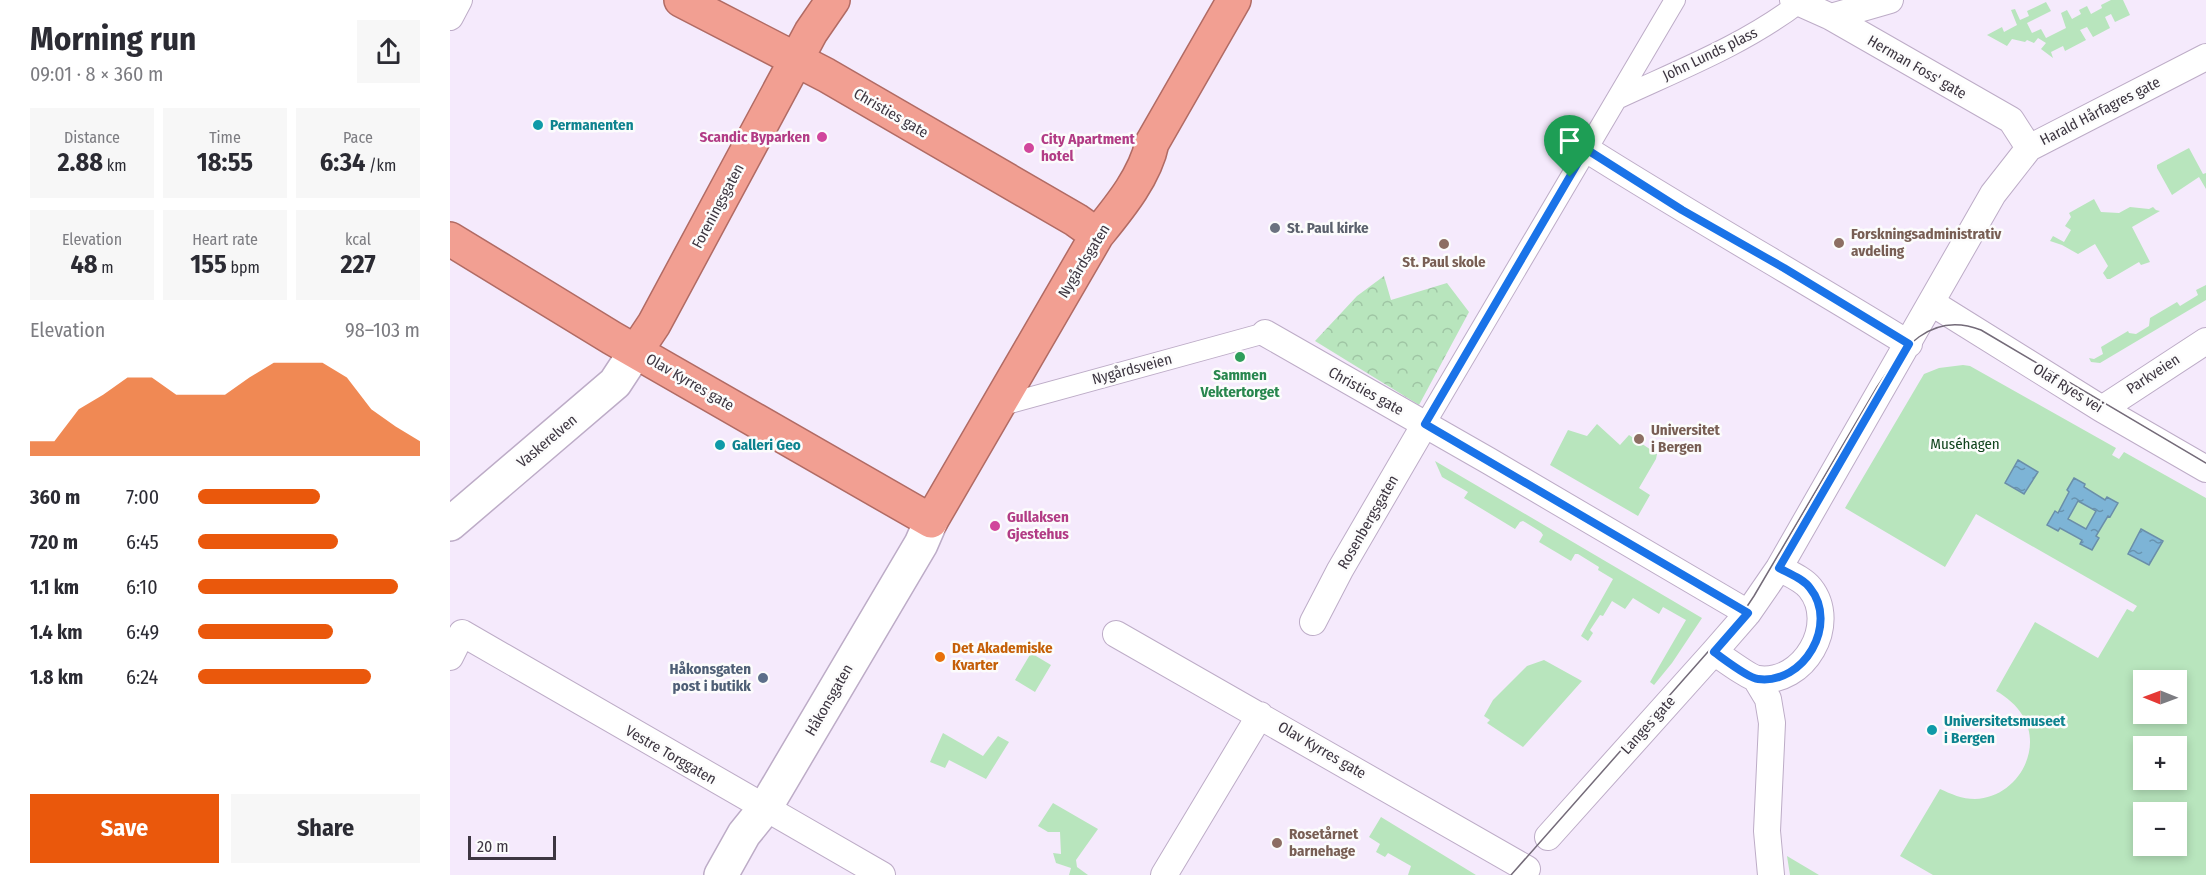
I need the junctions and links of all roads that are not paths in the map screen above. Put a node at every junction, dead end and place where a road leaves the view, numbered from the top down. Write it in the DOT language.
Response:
graph roads {
  1 [pos="459,0"];
  2 [pos="681,0"];
  3 [pos="833,0"];
  4 [pos="1234,0"];
  5 [pos="1675,0"];
  6 [pos="1890,0"];
  7 [pos="1796,2"];
  8 [pos="450,17"];
  9 [pos="1831,17"];
  10 [pos="2206,57"];
  11 [pos="797,60"];
  12 [pos="1617,99"];
  13 [pos="2028,148"];
  14 [pos="1586,149"];
  15 [pos="1096,235"];
  16 [pos="450,239"];
  17 [pos="1932,303"];
  18 [pos="1265,333"];
  19 [pos="2206,341"];
  20 [pos="1909,344"];
  21 [pos="636,351"];
  22 [pos="999,406"];
  23 [pos="2102,409"];
  24 [pos="1425,424"];
  25 [pos="2206,469"];
  26 [pos="932,521"];
  27 [pos="450,524"];
  28 [pos="1779,568"];
  29 [pos="1748,613"];
  30 [pos="1313,622"];
  31 [pos="456,627"];
  32 [pos="1116,634"];
  33 [pos="1714,652"];
  34 [pos="450,657"];
  35 [pos="1756,679"];
  36 [pos="1260,715"];
  37 [pos="765,808"];
  38 [pos="1548,837"];
  39 [pos="1529,873"];
  40 [pos="721,875"];
  41 [pos="882,875"];
  42 [pos="1164,875"];
  43 [pos="1771,875"];
  1 -- 8 [label="street"];
  2 -- 11 [label="highway, Christies gate"];
  3 -- 11 [label="highway, Foreningsgaten"];
  4 -- 15 [label="highway, Nygårdsgaten"];
  5 -- 12 [label="street"];
  6 -- 9 [label="street"];
  7 -- 9 [label="street, Herman Foss' gate"];
  7 -- 12 [label="street, John Lunds plass"];
  9 -- 13 [label="street, Herman Foss' gate"];
  10 -- 13 [label="street, Harald Hårfagres gate"];
  11 -- 15 [label="highway, Christies gate"];
  11 -- 21 [label="highway, Foreningsgaten"];
  12 -- 14 [label="street"];
  13 -- 17 [label="street, Harald Hårfagres gate"];
  14 -- 20 [label="street"];
  14 -- 24 [label="street"];
  15 -- 22 [label="highway, Nygårdsgaten"];
  16 -- 21 [label="highway, Olav Kyrres gate"];
  17 -- 20 [label="street, Harald Hårfagres gate"];
  17 -- 23 [label="street, Olaf Ryes vei"];
  18 -- 22 [label="street, Nygårdsveien"];
  18 -- 24 [label="street, Christies gate"];
  19 -- 23 [label="street, Parkveien"];
  20 -- 28 [label="street, Harald Hårfagres gate"];
  21 -- 26 [label="highway, Olav Kyrres gate"];
  21 -- 27 [label="main road, Vaskerelven"];
  22 -- 26 [label="highway, Nygårdsgaten"];
  23 -- 25 [label="street, Olaf Ryes vei"];
  24 -- 29 [label="street, Christies gate"];
  24 -- 30 [label="street, Rosenbergsgaten"];
  26 -- 37 [label="main road, Håkonsgaten"];
  28 -- 29 [label="street, Langes gate"];
  28 -- 35 [label="street"];
  29 -- 33 [label="street, Langes gate"];
  31 -- 34 [label="street"];
  31 -- 37 [label="street, Vestre Torggaten"];
  32 -- 36 [label="street, Olav Kyrres gate"];
  33 -- 35 [label="street"];
  33 -- 38 [label="street, Langes gate"];
  35 -- 43 [label="street"];
  36 -- 39 [label="street, Olav Kyrres gate"];
  36 -- 42 [label="street"];
  37 -- 40 [label="main road, Håkonsgaten"];
  37 -- 41 [label="street, Vestre Torggaten"];
}
